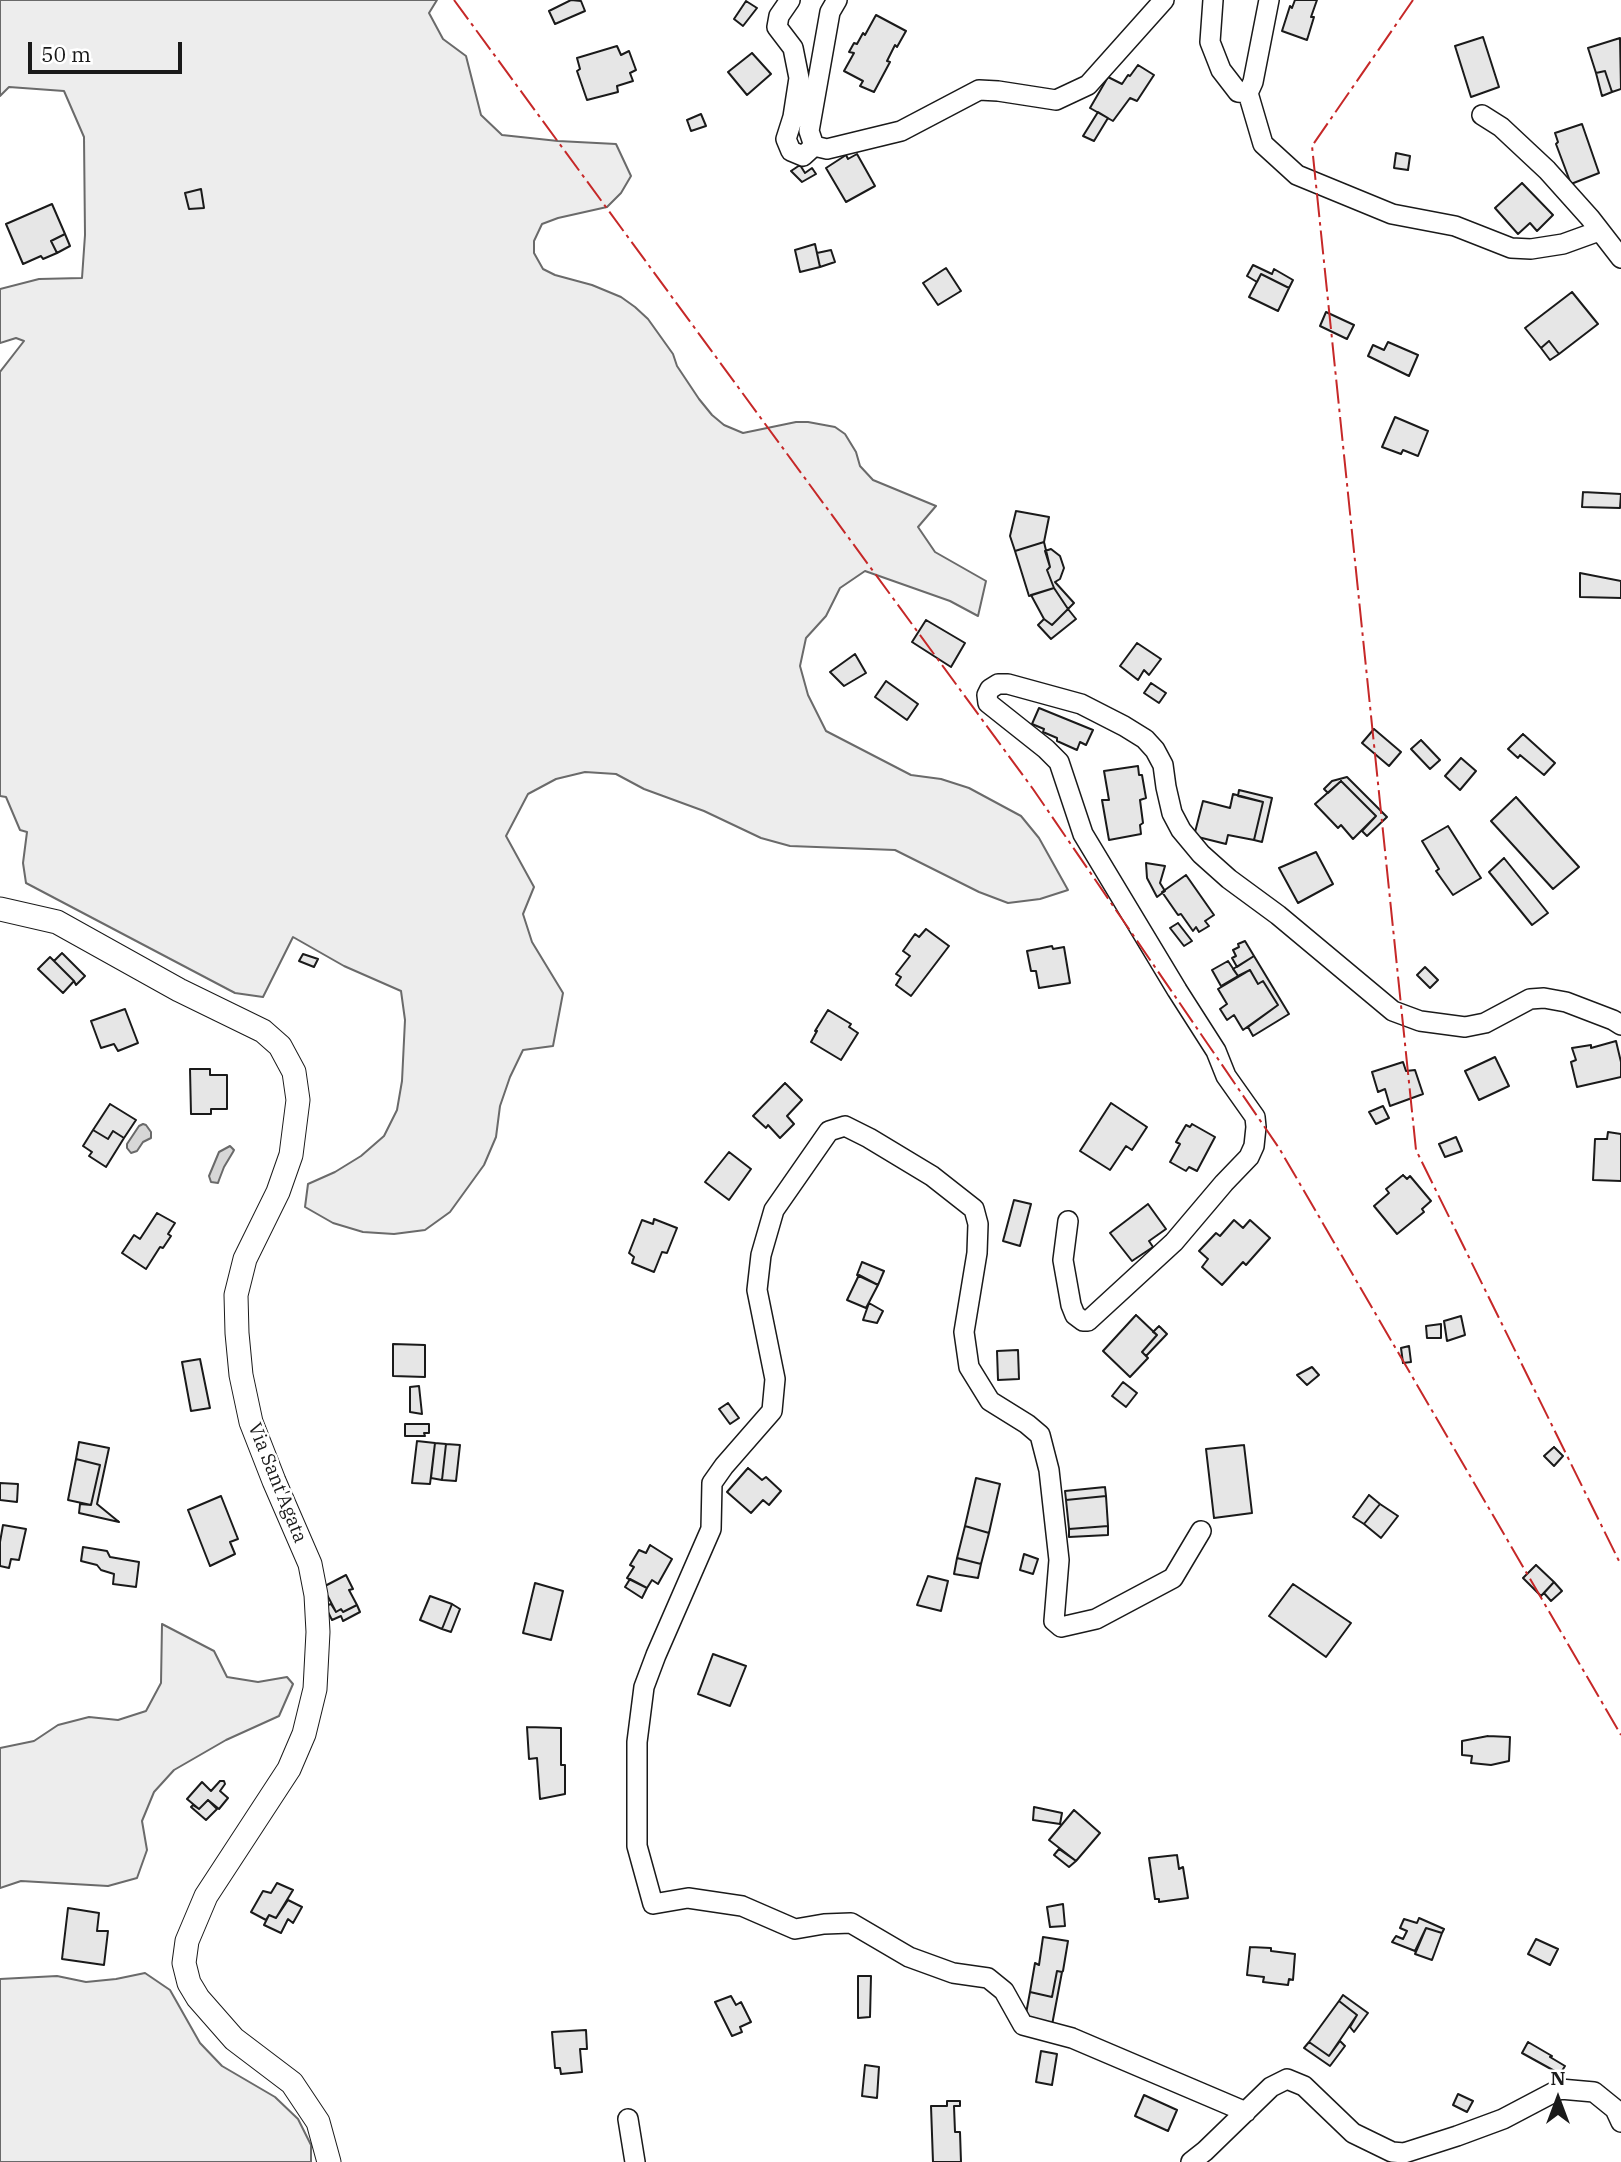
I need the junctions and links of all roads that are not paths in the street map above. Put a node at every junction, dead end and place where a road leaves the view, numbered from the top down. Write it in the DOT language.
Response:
graph roads {
  1 [pos="790,0"];
  2 [pos="838,0"];
  3 [pos="1164,0"];
  4 [pos="1213,0"];
  5 [pos="1269,0"];
  6 [pos="1248,93"];
  7 [pos="1482,115"];
  8 [pos="814,146"];
  9 [pos="1600,231"];
  10 [pos="1621,258"];
  11 [pos="0,909"];
  12 [pos="1621,1026"];
  13 [pos="1068,1221"];
  14 [pos="1201,1531"];
  15 [pos="1246,2112"];
  16 [pos="628,2119"];
  17 [pos="1621,2122"];
  18 [pos="329,2162"];
  19 [pos="635,2162"];
  20 [pos="1191,2162"];
  1 -- 8 [label="street"];
  2 -- 8 [label="street"];
  3 -- 8 [label="street"];
  4 -- 6 [label="street"];
  5 -- 6 [label="street"];
  6 -- 9 [label="street"];
  7 -- 9 [label="street"];
  9 -- 10 [label="street"];
  11 -- 18 [label="street, Via Sant'Agata"];
  12 -- 13 [label="street"];
  14 -- 15 [label="street"];
  15 -- 17 [label="street"];
  15 -- 20 [label="street"];
  16 -- 19 [label="street"];
}
